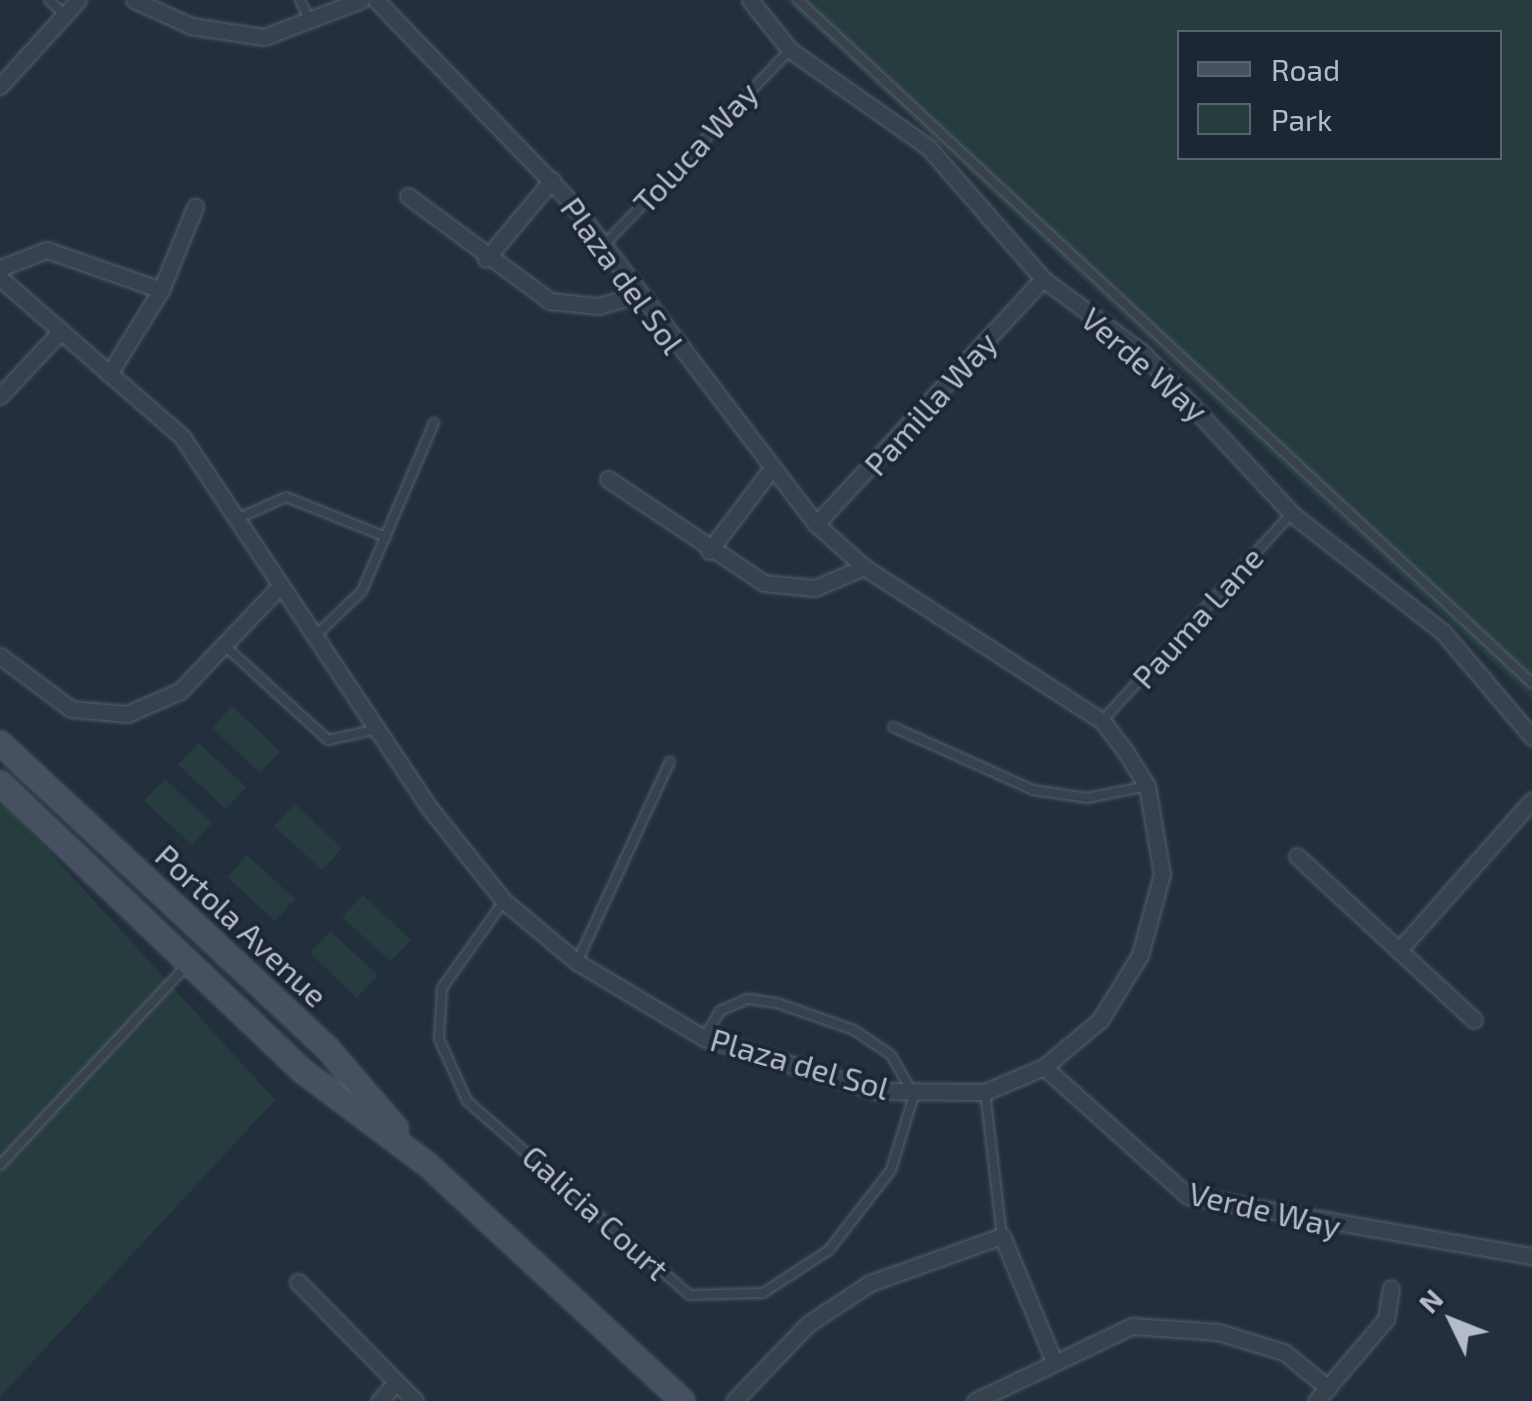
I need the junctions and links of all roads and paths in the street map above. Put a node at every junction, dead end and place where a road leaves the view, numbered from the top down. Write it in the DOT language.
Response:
graph roads {
  1 [pos="49,0"];
  2 [pos="78,0"];
  3 [pos="300,0"];
  4 [pos="361,0"];
  5 [pos="376,0"];
  6 [pos="750,0"];
  7 [pos="798,0"];
  8 [pos="142,2"];
  9 [pos="64,14"];
  10 [pos="311,24"];
  11 [pos="790,50"];
  12 [pos="3,75"];
  13 [pos="552,180"];
  14 [pos="408,196"];
  15 [pos="194,207"];
  16 [pos="602,247"];
  17 [pos="486,260"];
  18 [pos="0,268"];
  19 [pos="0,278"];
  20 [pos="1043,278"];
  21 [pos="161,290"];
  22 [pos="637,295"];
  23 [pos="57,335"];
  24 [pos="109,374"];
  25 [pos="0,396"];
  26 [pos="434,423"];
  27 [pos="770,472"];
  28 [pos="608,479"];
  29 [pos="1292,514"];
  30 [pos="237,518"];
  31 [pos="816,524"];
  32 [pos="386,537"];
  33 [pos="709,550"];
  34 [pos="864,567"];
  35 [pos="280,586"];
  36 [pos="314,637"];
  37 [pos="225,646"];
  38 [pos="0,656"];
  39 [pos="1532,683"];
  40 [pos="1102,721"];
  41 [pos="893,727"];
  42 [pos="373,730"];
  43 [pos="1532,738"];
  44 [pos="0,742"];
  45 [pos="0,762"];
  46 [pos="670,762"];
  47 [pos="0,783"];
  48 [pos="1147,786"];
  49 [pos="1532,800"];
  50 [pos="96,833"];
  51 [pos="1297,856"];
  52 [pos="504,900"];
  53 [pos="1399,950"];
  54 [pos="577,962"];
  55 [pos="190,963"];
  56 [pos="1474,1020"];
  57 [pos="704,1038"];
  58 [pos="1044,1067"];
  59 [pos="985,1092"];
  60 [pos="914,1094"];
  61 [pos="0,1165"];
  62 [pos="428,1165"];
  63 [pos="1002,1236"];
  64 [pos="1532,1256"];
  65 [pos="298,1282"];
  66 [pos="1391,1288"];
  67 [pos="1052,1357"];
  68 [pos="396,1383"];
  69 [pos="1328,1388"];
  70 [pos="379,1401"];
  71 [pos="416,1401"];
  72 [pos="683,1401"];
  73 [pos="734,1401"];
  74 [pos="974,1401"];
  75 [pos="1316,1401"];
  1 -- 9 [label="lane"];
  2 -- 9 [label="street"];
  3 -- 10 [label="lane"];
  4 -- 10 [label="street"];
  5 -- 13 [label="street, Plaza del Sol"];
  6 -- 11 [label="street, Verde Way"];
  7 -- 39 [label="lane"];
  8 -- 10 [label="street"];
  9 -- 12 [label="street"];
  11 -- 16 [label="lane, Toluca Way"];
  11 -- 20 [label="street, Verde Way"];
  13 -- 16 [label="street, Plaza del Sol"];
  13 -- 17 [label="street"];
  14 -- 17 [label="street"];
  15 -- 21 [label="street"];
  16 -- 22 [label="street, Plaza del Sol"];
  17 -- 22 [label="street"];
  18 -- 21 [label="street"];
  19 -- 23 [label="street, Plaza del Sol"];
  20 -- 29 [label="street, Verde Way"];
  20 -- 31 [label="street, Pamilla Way"];
  21 -- 24 [label="street"];
  22 -- 27 [label="street, Plaza del Sol"];
  23 -- 24 [label="street, Plaza del Sol"];
  23 -- 25 [label="street"];
  24 -- 30 [label="street, Plaza del Sol"];
  26 -- 32 [label="lane"];
  27 -- 31 [label="street, Plaza del Sol"];
  27 -- 33 [label="street"];
  28 -- 33 [label="street"];
  29 -- 40 [label="lane, Pauma Lane"];
  29 -- 43 [label="street, Verde Way"];
  30 -- 32 [label="lane"];
  30 -- 35 [label="street, Plaza del Sol"];
  31 -- 34 [label="street, Plaza del Sol"];
  32 -- 36 [label="lane"];
  33 -- 34 [label="street"];
  34 -- 40 [label="street, Plaza del Sol"];
  35 -- 36 [label="street, Plaza del Sol"];
  35 -- 37 [label="street"];
  36 -- 42 [label="street, Plaza del Sol"];
  37 -- 38 [label="street"];
  37 -- 42 [label="lane"];
  40 -- 48 [label="street, Plaza del Sol"];
  41 -- 48 [label="lane"];
  42 -- 52 [label="street, Plaza del Sol"];
  44 -- 50 [label="main road, Portola Avenue"];
  45 -- 50 [label="main road"];
  46 -- 54 [label="lane"];
  47 -- 55 [label="main road, Portola Avenue"];
  48 -- 58 [label="street, Plaza del Sol"];
  49 -- 53 [label="street"];
  50 -- 62 [label="main road, Portola Avenue"];
  51 -- 53 [label="street"];
  52 -- 54 [label="street, Plaza del Sol"];
  52 -- 60 [label="lane, Galicia Court"];
  53 -- 56 [label="street"];
  54 -- 57 [label="street, Plaza del Sol"];
  55 -- 61 [label="lane"];
  55 -- 62 [label="main road, Portola Avenue"];
  57 -- 60 [label="street, Plaza del Sol"];
  57 -- 60 [label="lane"];
  58 -- 59 [label="street, Plaza del Sol"];
  58 -- 64 [label="street, Verde Way"];
  59 -- 60 [label="street, Plaza del Sol"];
  59 -- 63 [label="lane"];
  62 -- 72 [label="main road, Portola Avenue"];
  63 -- 67 [label="street"];
  63 -- 73 [label="street"];
  65 -- 68 [label="street"];
  66 -- 69 [label="street"];
  67 -- 69 [label="street"];
  67 -- 74 [label="street"];
  68 -- 70 [label="street"];
  68 -- 71 [label="street"];
  69 -- 75 [label="street"];
}
